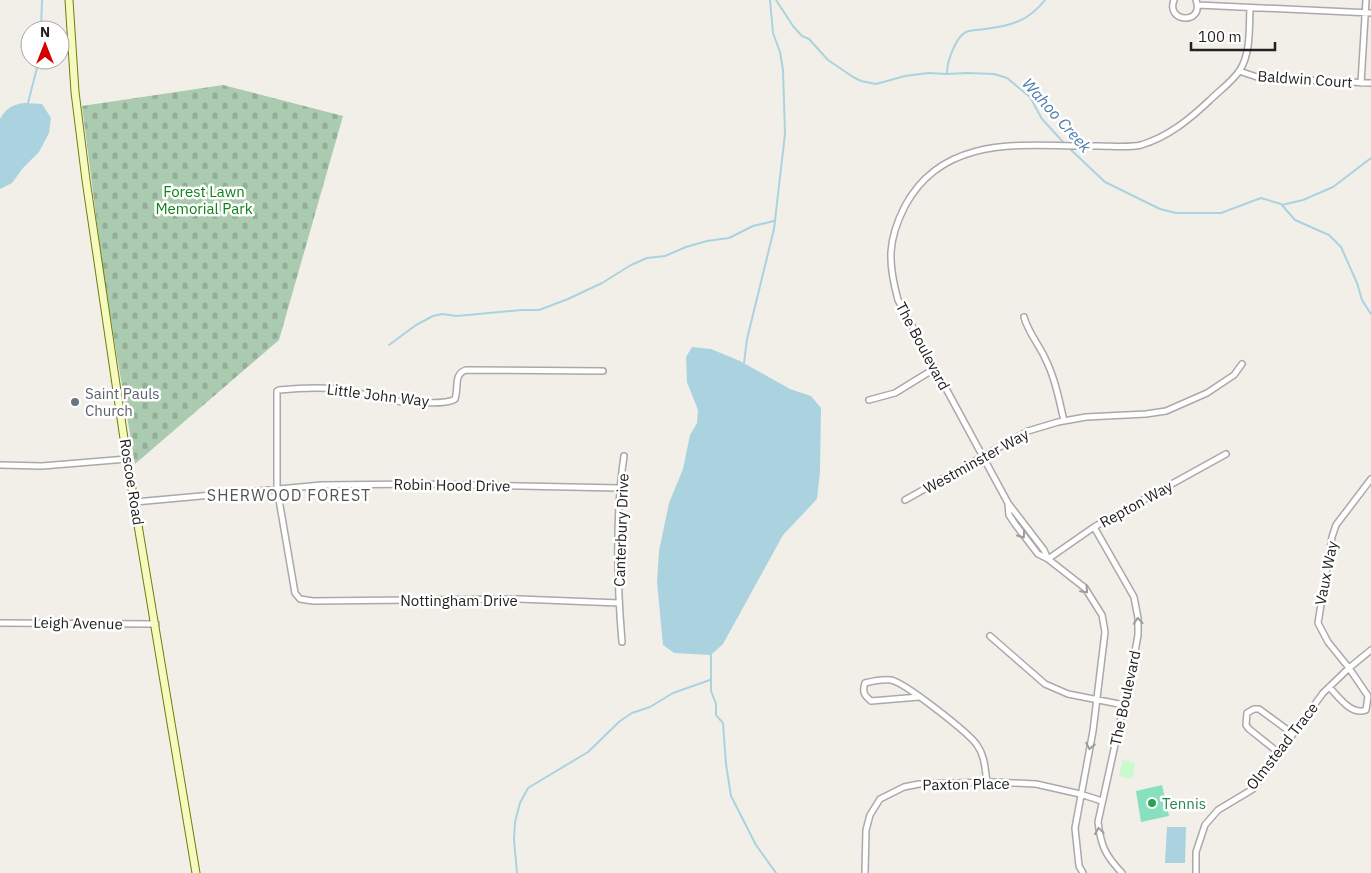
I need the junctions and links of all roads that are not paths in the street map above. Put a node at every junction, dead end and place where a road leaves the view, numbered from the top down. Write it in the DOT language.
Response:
graph roads {
  1 [pos="69,0"];
  2 [pos="1174,0"];
  3 [pos="1366,0"];
  4 [pos="1197,2"];
  5 [pos="1250,8"];
  6 [pos="1368,13"];
  7 [pos="1239,71"];
  8 [pos="1362,83"];
  9 [pos="1371,83"];
  10 [pos="1024,317"];
  11 [pos="1242,364"];
  12 [pos="934,369"];
  13 [pos="603,371"];
  14 [pos="869,400"];
  15 [pos="1064,421"];
  16 [pos="1226,454"];
  17 [pos="982,455"];
  18 [pos="624,456"];
  19 [pos="127,460"];
  20 [pos="0,465"];
  21 [pos="1371,479"];
  22 [pos="276,488"];
  23 [pos="619,488"];
  24 [pos="905,500"];
  25 [pos="135,502"];
  26 [pos="1094,527"];
  27 [pos="1048,559"];
  28 [pos="619,603"];
  29 [pos="0,622"];
  30 [pos="156,624"];
  31 [pos="990,636"];
  32 [pos="622,642"];
  33 [pos="1371,650"];
  34 [pos="1348,668"];
  35 [pos="1329,687"];
  36 [pos="919,697"];
  37 [pos="1097,700"];
  38 [pos="1124,705"];
  39 [pos="1293,734"];
  40 [pos="1279,753"];
  41 [pos="987,782"];
  42 [pos="1080,794"];
  43 [pos="1102,801"];
  44 [pos="196,873"];
  45 [pos="866,873"];
  46 [pos="1083,873"];
  47 [pos="1122,873"];
  48 [pos="1196,873"];
  1 -- 19 [label="main road, Roscoe Road"];
  2 -- 4 [label="street"];
  3 -- 6 [label="street"];
  4 -- 5 [label="street"];
  5 -- 6 [label="street"];
  5 -- 7 [label="street, The Boulevard"];
  6 -- 8 [label="street"];
  7 -- 8 [label="street, Baldwin Court"];
  7 -- 12 [label="street, The Boulevard"];
  8 -- 9 [label="street, Baldwin Court"];
  10 -- 15 [label="street"];
  11 -- 15 [label="street, Westminster Way"];
  12 -- 14 [label="street"];
  12 -- 17 [label="street, The Boulevard"];
  13 -- 22 [label="street, Little John Way"];
  15 -- 17 [label="street, Westminster Way"];
  16 -- 26 [label="street, Repton Way"];
  17 -- 24 [label="street, Westminster Way"];
  17 -- 27 [label="street, The Boulevard"];
  18 -- 23 [label="street, Canterbury Drive"];
  19 -- 20 [label="street"];
  19 -- 25 [label="main road, Roscoe Road"];
  21 -- 34 [label="street, Vaux Way"];
  22 -- 23 [label="street, Robin Hood Drive"];
  22 -- 25 [label="street, Robin Hood Drive"];
  22 -- 28 [label="street, Nottingham Drive"];
  23 -- 28 [label="street, Canterbury Drive"];
  25 -- 30 [label="main road, Roscoe Road"];
  26 -- 27 [label="street, Repton Way"];
  38 -- 26 [label="street, The Boulevard, one-way"];
  27 -- 37 [label="street, The Boulevard, one-way"];
  28 -- 32 [label="street, Canterbury Drive"];
  29 -- 30 [label="street, Leigh Avenue"];
  30 -- 44 [label="main road, Roscoe Road"];
  31 -- 37 [label="street"];
  33 -- 34 [label="street, Olmstead Trace"];
  34 -- 35 [label="street, Olmstead Trace"];
  34 -- 35 [label="street, Vaux Way"];
  35 -- 39 [label="street, Olmstead Trace"];
  36 -- 36 [label="street"];
  36 -- 41 [label="street"];
  37 -- 38 [label="street"];
  37 -- 42 [label="street, The Boulevard, one-way"];
  38 -- 43 [label="street, The Boulevard"];
  39 -- 40 [label="street, Olmstead Trace"];
  39 -- 40 [label="street"];
  40 -- 48 [label="street, Olmstead Trace"];
  41 -- 42 [label="street, Paxton Place"];
  41 -- 45 [label="street, Paxton Place"];
  42 -- 43 [label="street, Paxton Place"];
  42 -- 46 [label="street, The Boulevard"];
  47 -- 43 [label="street, The Boulevard, one-way"];
}
